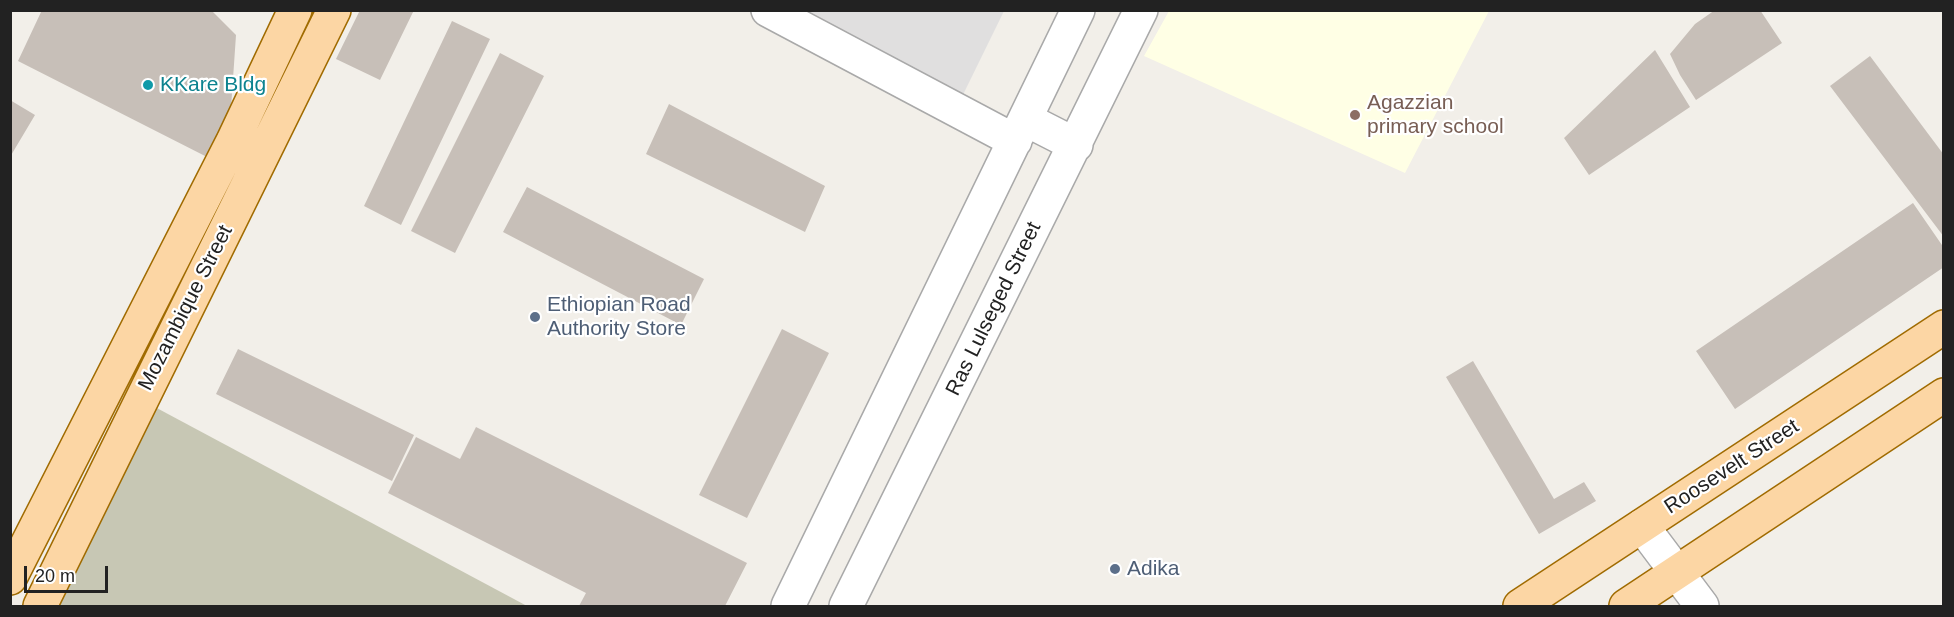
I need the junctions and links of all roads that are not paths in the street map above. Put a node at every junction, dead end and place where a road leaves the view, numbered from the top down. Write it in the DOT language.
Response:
graph roads {
  1 [pos="295,10"];
  2 [pos="334,10"];
  3 [pos="768,10"];
  4 [pos="1078,10"];
  5 [pos="1141,10"];
  6 [pos="1020,130"];
  7 [pos="1076,145"];
  8 [pos="1944,327"];
  9 [pos="1944,395"];
  10 [pos="1642,526"];
  11 [pos="1678,572"];
  12 [pos="10,578"];
  13 [pos="795,592"];
  14 [pos="848,602"];
  15 [pos="39,606"];
  16 [pos="1520,606"];
  17 [pos="1626,606"];
  18 [pos="1702,606"];
  1 -- 12 [label="main road, Mozambique Street"];
  2 -- 15 [label="main road, Mozambique Street"];
  3 -- 6 [label="street"];
  4 -- 6 [label="street"];
  5 -- 7 [label="street, Ras Lulseged Street"];
  6 -- 7 [label="street"];
  6 -- 13 [label="street"];
  7 -- 14 [label="street, Ras Lulseged Street"];
  8 -- 10 [label="main road, Roosevelt Street"];
  9 -- 11 [label="main road"];
  10 -- 11 [label="street"];
  10 -- 16 [label="main road, Roosevelt Street"];
  11 -- 17 [label="main road"];
  11 -- 18 [label="street"];
  13 -- 14 [label="street"];
}
